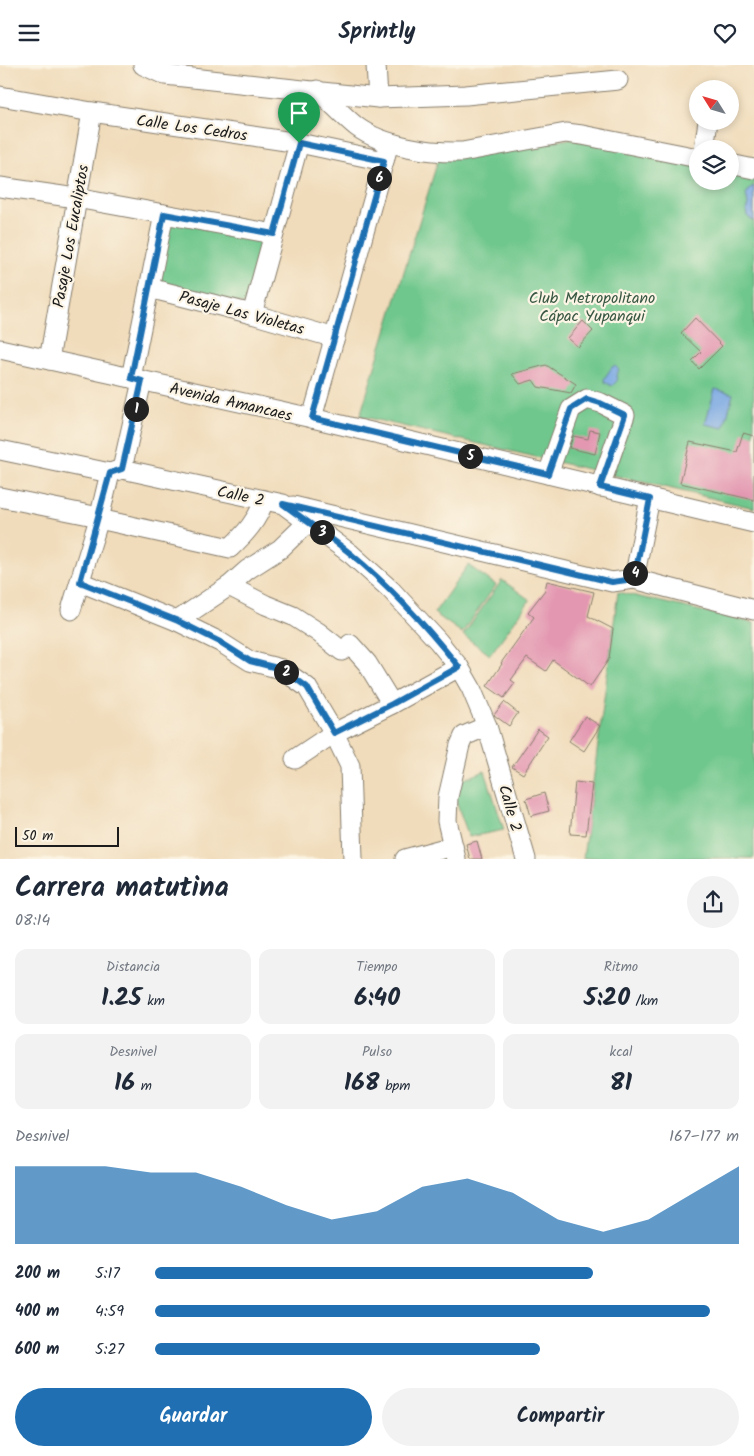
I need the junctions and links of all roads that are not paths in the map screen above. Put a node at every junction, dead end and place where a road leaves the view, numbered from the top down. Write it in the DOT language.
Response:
graph roads {
  1 [pos="143,65"];
  2 [pos="376,65"];
  3 [pos="166,70"];
  4 [pos="580,74"];
  5 [pos="618,80"];
  6 [pos="317,90"];
  7 [pos="0,96"];
  8 [pos="359,96"];
  9 [pos="378,98"];
  10 [pos="92,112"];
  11 [pos="358,128"];
  12 [pos="389,142"];
  13 [pos="299,143"];
  14 [pos="689,155"];
  15 [pos="384,161"];
  16 [pos="739,166"];
  17 [pos="754,169"];
  18 [pos="0,187"];
  19 [pos="76,198"];
  20 [pos="164,214"];
  21 [pos="274,234"];
  22 [pos="149,288"];
  23 [pos="252,314"];
  24 [pos="335,338"];
  25 [pos="0,349"];
  26 [pos="49,360"];
  27 [pos="137,379"];
  28 [pos="312,418"];
  29 [pos="0,450"];
  30 [pos="116,471"];
  31 [pos="548,474"];
  32 [pos="600,487"];
  33 [pos="0,497"];
  34 [pos="650,499"];
  35 [pos="264,500"];
  36 [pos="283,504"];
  37 [pos="99,518"];
  38 [pos="308,522"];
  39 [pos="754,523"];
  40 [pos="634,579"];
  41 [pos="80,582"];
  42 [pos="228,586"];
  43 [pos="754,609"];
  44 [pos="71,610"];
  45 [pos="178,621"];
  46 [pos="459,667"];
  47 [pos="392,704"];
  48 [pos="487,726"];
  49 [pos="334,733"];
  50 [pos="295,759"];
  51 [pos="454,852"];
  52 [pos="353,859"];
  53 [pos="405,859"];
  54 [pos="526,859"];
  1 -- 3 [label="street"];
  2 -- 9 [label="street"];
  3 -- 6 [label="street"];
  4 -- 5 [label="street"];
  4 -- 9 [label="street"];
  6 -- 8 [label="street"];
  6 -- 11 [label="street"];
  7 -- 10 [label="street, Calle Los Cedros"];
  8 -- 9 [label="street"];
  8 -- 11 [label="street"];
  10 -- 13 [label="street, Calle Los Cedros"];
  10 -- 19 [label="street, Pasaje Los Eucaliptos"];
  11 -- 12 [label="street"];
  12 -- 14 [label="street"];
  12 -- 15 [label="street"];
  13 -- 15 [label="street, Calle Los Cedros"];
  13 -- 21 [label="street"];
  15 -- 24 [label="street"];
  16 -- 17 [label="street"];
  18 -- 19 [label="street"];
  19 -- 20 [label="street"];
  19 -- 26 [label="street, Pasaje Los Eucaliptos"];
  20 -- 21 [label="street"];
  20 -- 22 [label="street"];
  21 -- 23 [label="street"];
  22 -- 23 [label="street, Pasaje Las Violetas"];
  22 -- 27 [label="street"];
  23 -- 24 [label="street, Pasaje Las Violetas"];
  24 -- 28 [label="street"];
  25 -- 26 [label="street, Avenida Amancaes"];
  26 -- 27 [label="street, Avenida Amancaes"];
  27 -- 28 [label="street, Avenida Amancaes"];
  27 -- 30 [label="street"];
  28 -- 31 [label="street, Avenida Amancaes"];
  29 -- 30 [label="street, Calle 2"];
  30 -- 35 [label="street, Calle 2"];
  30 -- 37 [label="street"];
  31 -- 32 [label="street, Avenida Amancaes"];
  31 -- 32 [label="street"];
  32 -- 34 [label="street, Avenida Amancaes"];
  33 -- 37 [label="street"];
  34 -- 39 [label="street, Avenida Amancaes"];
  34 -- 40 [label="street"];
  35 -- 36 [label="street, Calle 2"];
  35 -- 37 [label="street"];
  36 -- 38 [label="street, Calle 2"];
  36 -- 40 [label="street"];
  37 -- 41 [label="street"];
  38 -- 42 [label="street"];
  38 -- 46 [label="street, Calle 2"];
  40 -- 43 [label="street"];
  41 -- 44 [label="street"];
  41 -- 45 [label="street"];
  42 -- 45 [label="street"];
  42 -- 47 [label="street"];
  45 -- 49 [label="street"];
  46 -- 47 [label="street"];
  46 -- 48 [label="street, Calle 2"];
  47 -- 49 [label="street"];
  48 -- 51 [label="street"];
  48 -- 54 [label="street, Calle 2"];
  49 -- 50 [label="street"];
  49 -- 52 [label="street"];
  51 -- 53 [label="street"];
}
